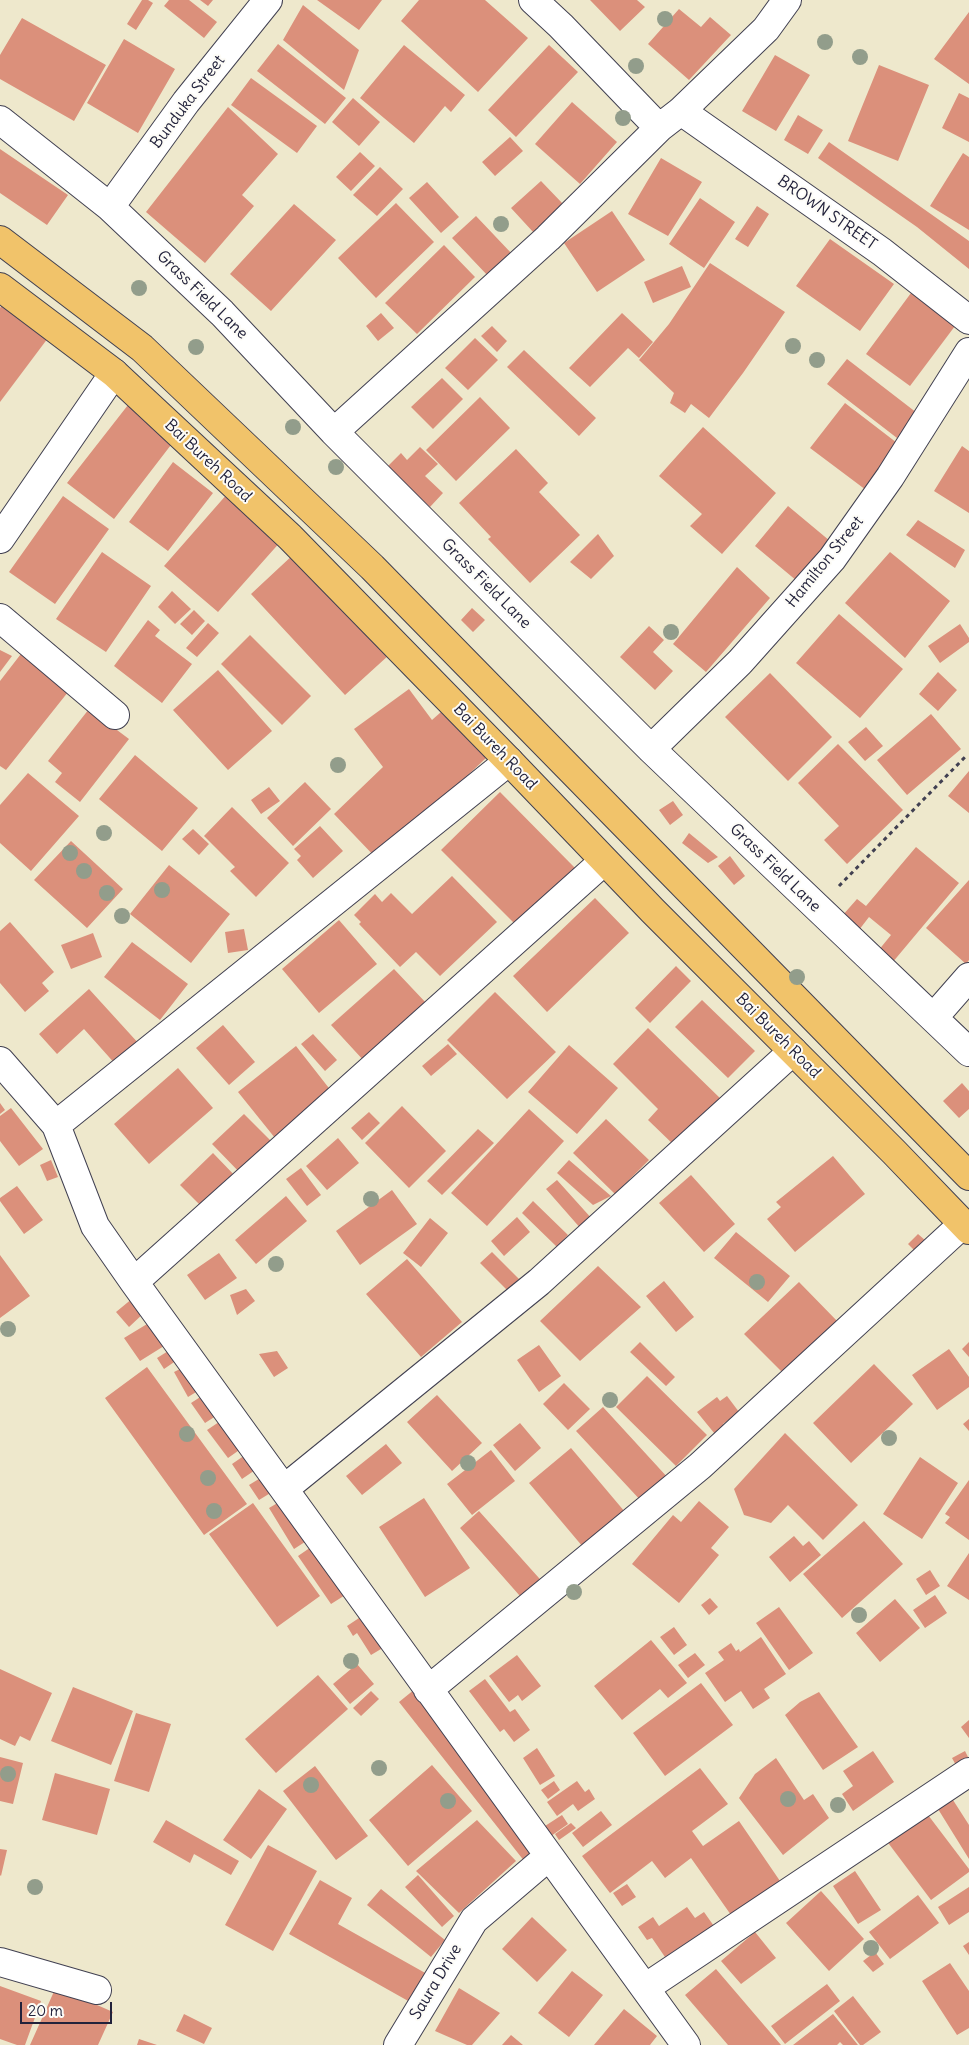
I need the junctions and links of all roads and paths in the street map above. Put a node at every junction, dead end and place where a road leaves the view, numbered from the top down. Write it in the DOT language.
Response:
graph roads {
  1 [pos="268,0"];
  2 [pos="533,0"];
  3 [pos="787,0"];
  4 [pos="681,111"];
  5 [pos="0,120"];
  6 [pos="659,128"];
  7 [pos="110,207"];
  8 [pos="0,240"];
  9 [pos="0,286"];
  10 [pos="969,320"];
  11 [pos="969,352"];
  12 [pos="114,373"];
  13 [pos="334,432"];
  14 [pos="0,539"];
  15 [pos="0,618"];
  16 [pos="115,715"];
  17 [pos="651,748"];
  18 [pos="966,756"];
  19 [pos="510,761"];
  20 [pos="604,861"];
  21 [pos="817,908"];
  22 [pos="969,977"];
  23 [pos="934,1017"];
  24 [pos="793,1051"];
  25 [pos="969,1052"];
  26 [pos="0,1061"];
  27 [pos="56,1125"];
  28 [pos="969,1176"];
  29 [pos="966,1227"];
  30 [pos="134,1282"];
  31 [pos="284,1489"];
  32 [pos="428,1690"];
  33 [pos="969,1772"];
  34 [pos="549,1856"];
  35 [pos="0,1962"];
  36 [pos="645,1988"];
  37 [pos="97,1990"];
  38 [pos="398,2045"];
  39 [pos="686,2045"];
  1 -- 7 [label="street, Bunduka Street"];
  2 -- 6 [label="street"];
  3 -- 4 [label="street"];
  4 -- 6 [label="street"];
  4 -- 10 [label="street, BROWN STREET"];
  5 -- 7 [label="street, Grass Field Lane"];
  6 -- 13 [label="street"];
  7 -- 13 [label="street, Grass Field Lane"];
  8 -- 28 [label="highway"];
  9 -- 12 [label="highway, Bai Bureh Road"];
  11 -- 17 [label="street, Hamilton Street"];
  12 -- 14 [label="street"];
  12 -- 19 [label="highway, Bai Bureh Road"];
  13 -- 17 [label="street, Grass Field Lane"];
  15 -- 16 [label="street"];
  17 -- 21 [label="street, Grass Field Lane"];
  18 -- 21 [label="path"];
  19 -- 20 [label="highway, Bai Bureh Road"];
  19 -- 27 [label="street"];
  20 -- 24 [label="highway, Bai Bureh Road"];
  20 -- 30 [label="street"];
  21 -- 23 [label="street, Grass Field Lane"];
  22 -- 23 [label="street"];
  23 -- 25 [label="street, Grass Field Lane"];
  24 -- 29 [label="highway, Bai Bureh Road"];
  24 -- 31 [label="street"];
  26 -- 27 [label="street"];
  27 -- 30 [label="street"];
  29 -- 32 [label="street"];
  30 -- 31 [label="street"];
  31 -- 32 [label="street"];
  32 -- 34 [label="street"];
  33 -- 36 [label="street"];
  34 -- 36 [label="street"];
  34 -- 38 [label="street, Saura Drive"];
  35 -- 37 [label="street"];
  36 -- 39 [label="street"];
}
